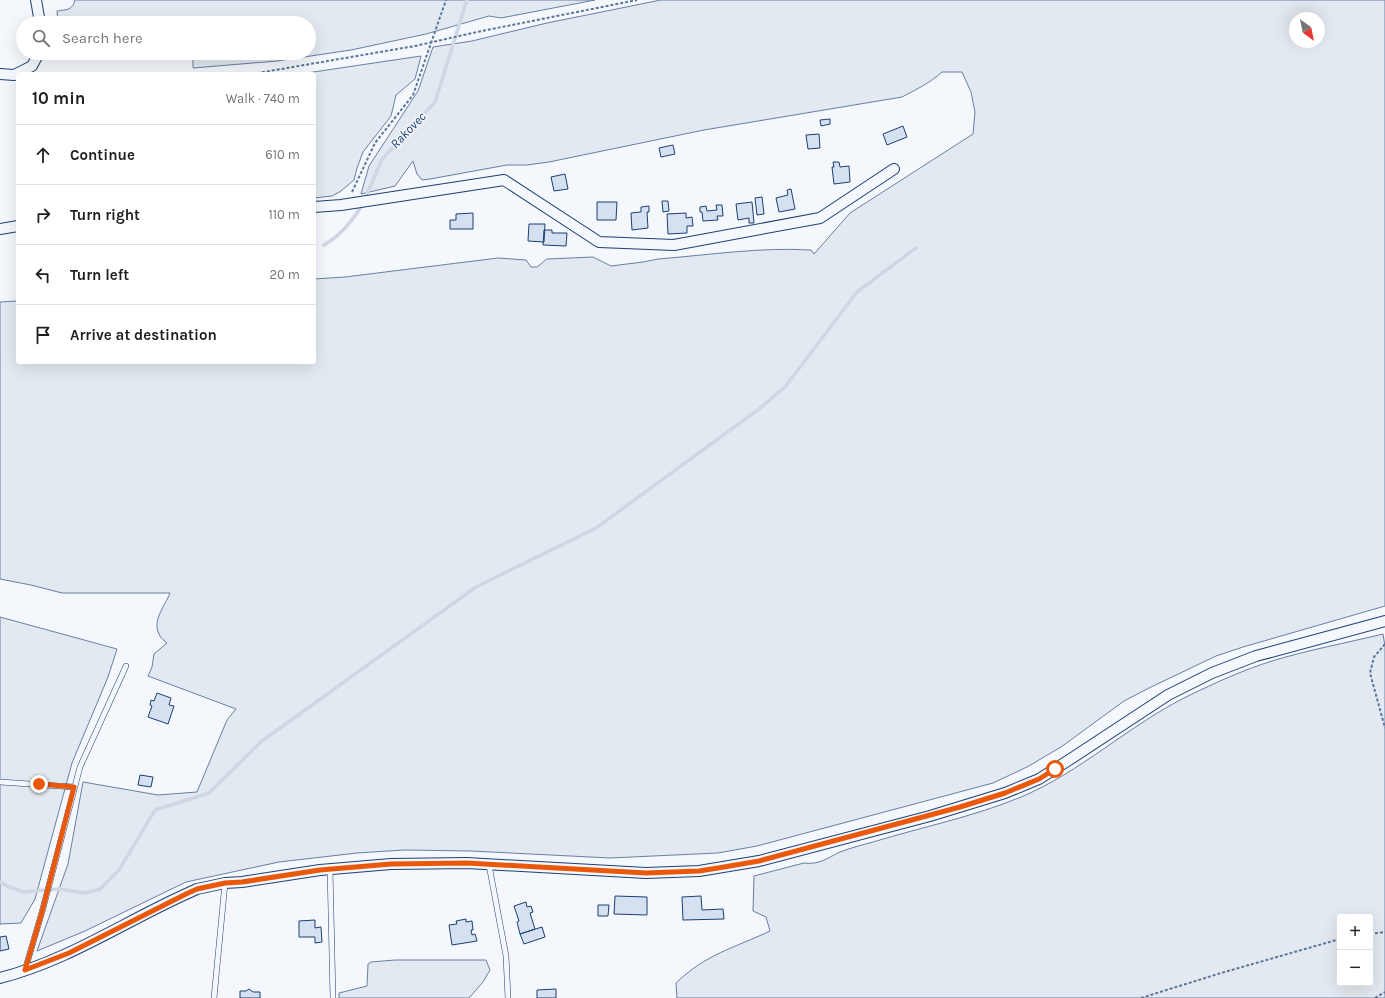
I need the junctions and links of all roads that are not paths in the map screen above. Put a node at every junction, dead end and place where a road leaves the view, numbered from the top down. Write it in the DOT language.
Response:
graph roads {
  1 [pos="36,0"];
  2 [pos="39,16"];
  3 [pos="35,60"];
  4 [pos="20,72"];
  5 [pos="0,74"];
  6 [pos="16,75"];
  7 [pos="894,169"];
  8 [pos="316,207"];
  9 [pos="16,226"];
  10 [pos="0,229"];
  11 [pos="1385,621"];
  12 [pos="126,666"];
  13 [pos="0,782"];
  14 [pos="74,787"];
  15 [pos="489,865"];
  16 [pos="330,869"];
  17 [pos="225,883"];
  18 [pos="25,970"];
  19 [pos="0,978"];
  20 [pos="214,998"];
  21 [pos="333,998"];
  22 [pos="508,998"];
  1 -- 2 [label="street"];
  3 -- 4 [label="street"];
  5 -- 6 [label="street"];
  7 -- 8 [label="street"];
  9 -- 10 [label="street"];
  11 -- 15 [label="street"];
  12 -- 14 [label="lane"];
  13 -- 14 [label="lane"];
  14 -- 18 [label="lane"];
  15 -- 16 [label="street"];
  15 -- 22 [label="lane"];
  16 -- 17 [label="street"];
  16 -- 21 [label="lane"];
  17 -- 18 [label="street"];
  17 -- 20 [label="lane"];
  18 -- 19 [label="street"];
}
